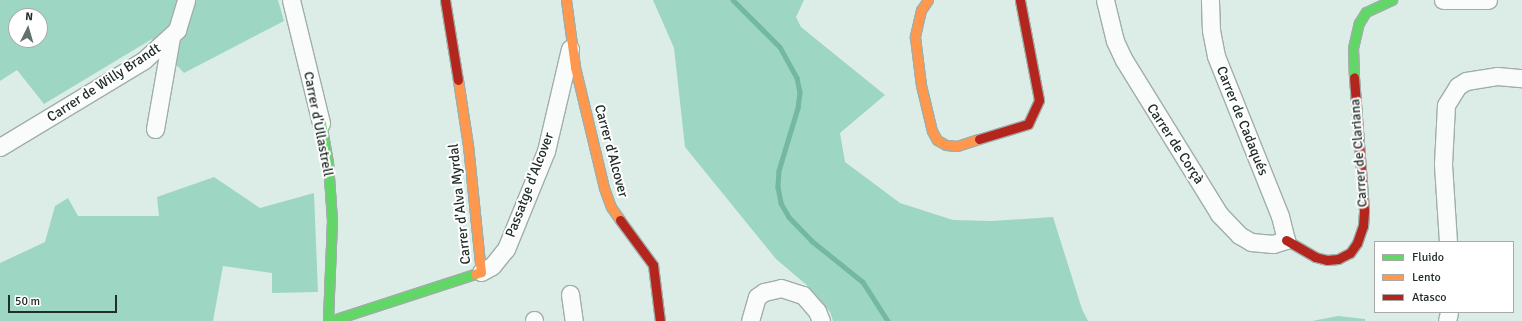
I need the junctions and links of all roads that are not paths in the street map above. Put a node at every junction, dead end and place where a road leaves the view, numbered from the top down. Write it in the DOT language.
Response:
graph roads {
  1 [pos="186,0"];
  2 [pos="291,0"];
  3 [pos="445,0"];
  4 [pos="566,0"];
  5 [pos="928,0"];
  6 [pos="1020,0"];
  7 [pos="1105,0"];
  8 [pos="1210,0"];
  9 [pos="1392,0"];
  10 [pos="1443,0"];
  11 [pos="1488,0"];
  12 [pos="171,38"];
  13 [pos="572,39"];
  14 [pos="1522,78"];
  15 [pos="321,123"];
  16 [pos="155,129"];
  17 [pos="0,147"];
  18 [pos="1286,240"];
  19 [pos="1448,241"];
  20 [pos="481,272"];
  21 [pos="570,294"];
  22 [pos="329,321"];
  23 [pos="574,321"];
  24 [pos="660,321"];
  25 [pos="750,321"];
  26 [pos="821,321"];
  1 -- 12 [label="street, Carrer de Willy Brandt"];
  2 -- 15 [label="street, Carrer d'Ullastrell"];
  3 -- 20 [label="street, Carrer d'Alva Myrdal"];
  4 -- 13 [label="street, Carrer d'Alcover"];
  5 -- 6 [label="street"];
  7 -- 18 [label="street, Carrer de Corçà"];
  8 -- 18 [label="street, Carrer de Cadaqués"];
  9 -- 18 [label="street, Carrer de Clariana"];
  10 -- 11 [label="street"];
  12 -- 16 [label="street"];
  12 -- 17 [label="street, Carrer de Willy Brandt"];
  13 -- 20 [label="street, Passatge d'Alcover"];
  13 -- 24 [label="street, Carrer d'Alcover"];
  14 -- 19 [label="street"];
  15 -- 22 [label="street, Carrer d'Ullastrell"];
  20 -- 22 [label="street, Carrer d'Alva Myrdal"];
  21 -- 23 [label="street"];
  25 -- 26 [label="street"];
}
